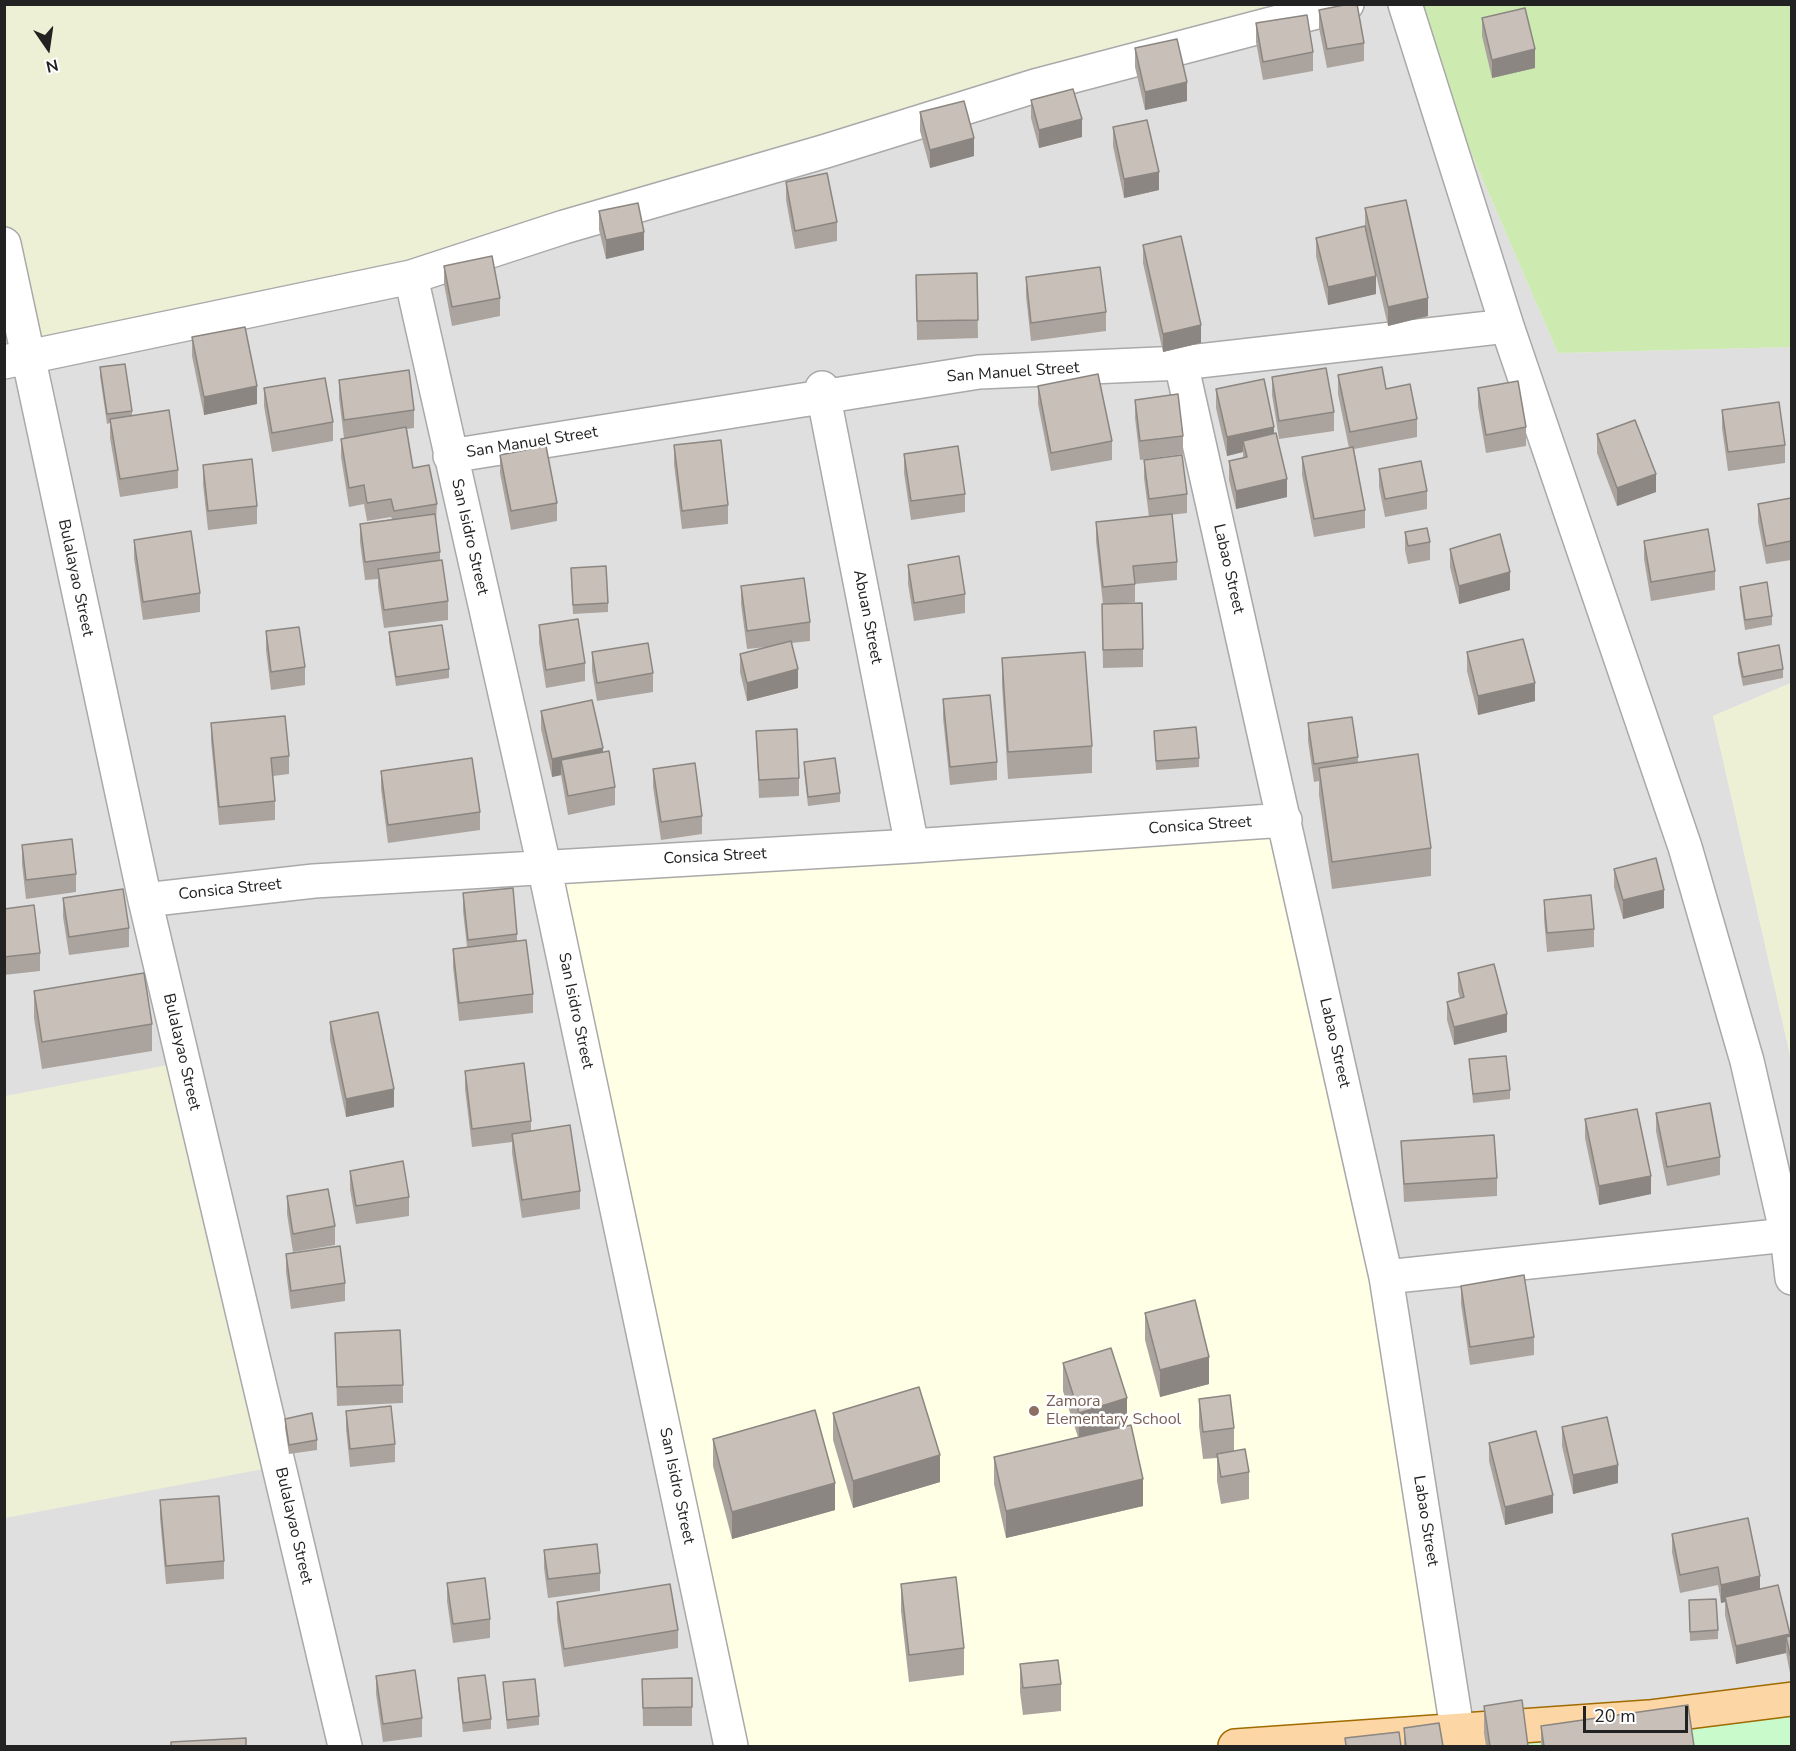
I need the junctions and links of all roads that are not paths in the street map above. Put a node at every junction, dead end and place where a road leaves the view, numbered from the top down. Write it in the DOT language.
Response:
graph roads {
  1 [pos="1347,4"];
  2 [pos="1405,4"];
  3 [pos="4,244"];
  4 [pos="411,277"];
  5 [pos="1507,326"];
  6 [pos="16,359"];
  7 [pos="1181,363"];
  8 [pos="823,392"];
  9 [pos="450,456"];
  10 [pos="1285,820"];
  11 [pos="912,846"];
  12 [pos="544,866"];
  13 [pos="145,900"];
  14 [pos="1787,1235"];
  15 [pos="1386,1276"];
  16 [pos="1791,1278"];
  17 [pos="1791,1699"];
  18 [pos="1471,1735"];
  19 [pos="345,1746"];
  20 [pos="731,1746"];
  21 [pos="1235,1746"];
  1 -- 4 [label="street"];
  2 -- 5 [label="street"];
  3 -- 6 [label="street, Bulalayao Street"];
  4 -- 6 [label="street"];
  4 -- 9 [label="street, San Isidro Street"];
  5 -- 7 [label="street, San Manuel Street"];
  5 -- 14 [label="street"];
  6 -- 13 [label="street, Bulalayao Street"];
  7 -- 8 [label="street, San Manuel Street"];
  7 -- 10 [label="street, Labao Street"];
  8 -- 9 [label="street, San Manuel Street"];
  8 -- 11 [label="street, Abuan Street"];
  9 -- 12 [label="street, San Isidro Street"];
  10 -- 11 [label="street, Consica Street"];
  10 -- 15 [label="street, Labao Street"];
  11 -- 12 [label="street, Consica Street"];
  12 -- 13 [label="street, Consica Street"];
  12 -- 20 [label="street, San Isidro Street"];
  13 -- 19 [label="street, Bulalayao Street"];
  14 -- 15 [label="street"];
  14 -- 16 [label="street"];
  15 -- 18 [label="street, Labao Street"];
  17 -- 18 [label="main road"];
  18 -- 21 [label="main road"];
}
